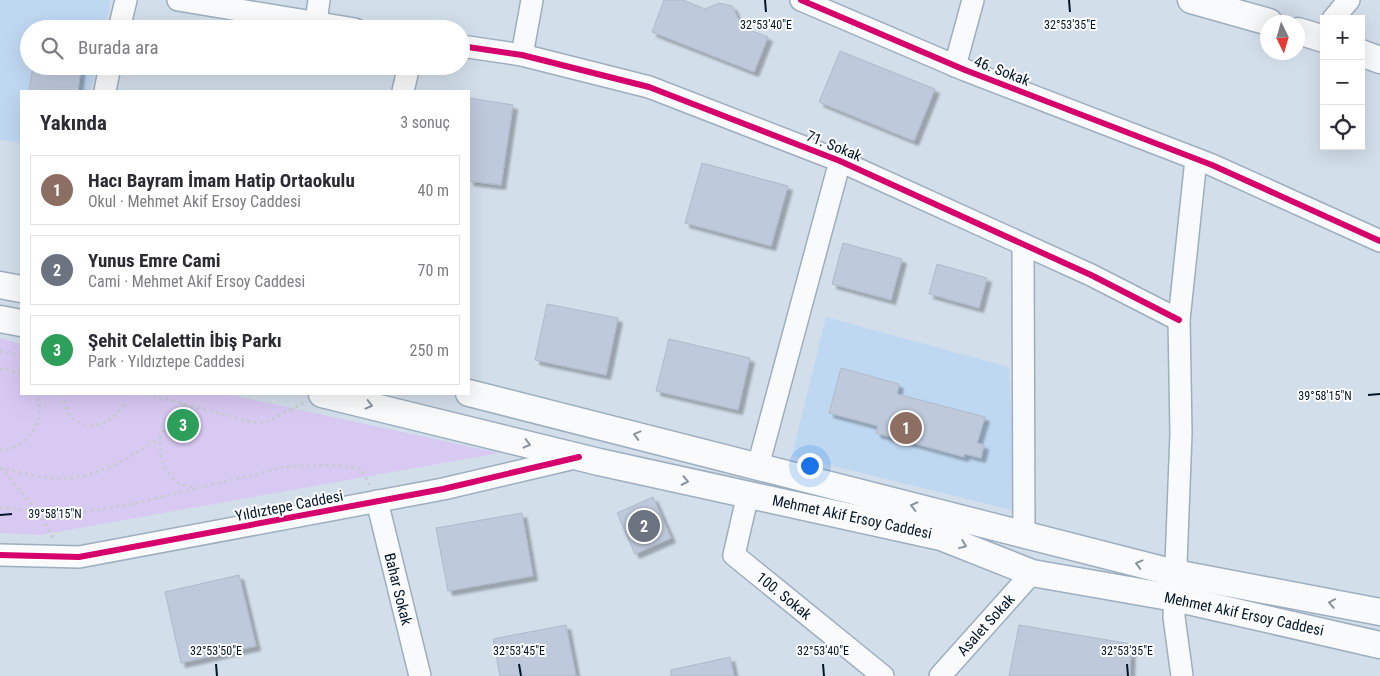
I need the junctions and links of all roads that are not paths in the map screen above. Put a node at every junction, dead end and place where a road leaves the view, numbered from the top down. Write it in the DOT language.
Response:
graph roads {
  1 [pos="126,0"];
  2 [pos="178,0"];
  3 [pos="319,0"];
  4 [pos="532,0"];
  5 [pos="801,0"];
  6 [pos="973,0"];
  7 [pos="1191,0"];
  8 [pos="1349,0"];
  9 [pos="121,20"];
  10 [pos="303,20"];
  11 [pos="316,20"];
  12 [pos="1260,20"];
  13 [pos="1319,31"];
  14 [pos="470,47"];
  15 [pos="1365,54"];
  16 [pos="522,56"];
  17 [pos="1380,60"];
  18 [pos="955,66"];
  19 [pos="108,75"];
  20 [pos="407,75"];
  21 [pos="105,90"];
  22 [pos="403,90"];
  23 [pos="1196,159"];
  24 [pos="840,161"];
  25 [pos="1380,241"];
  26 [pos="1024,245"];
  27 [pos="0,285"];
  28 [pos="20,289"];
  29 [pos="0,319"];
  30 [pos="1179,320"];
  31 [pos="20,323"];
  32 [pos="470,393"];
  33 [pos="316,396"];
  34 [pos="579,457"];
  35 [pos="758,466"];
  36 [pos="748,494"];
  37 [pos="377,502"];
  38 [pos="1024,533"];
  39 [pos="0,556"];
  40 [pos="1032,573"];
  41 [pos="1175,586"];
  42 [pos="1380,612"];
  43 [pos="1380,645"];
  44 [pos="420,676"];
  45 [pos="883,676"];
  46 [pos="940,676"];
  47 [pos="1182,676"];
  1 -- 9 [label="street"];
  2 -- 10 [label="street"];
  3 -- 11 [label="street"];
  4 -- 16 [label="street"];
  5 -- 18 [label="street, 46. Sokak"];
  6 -- 18 [label="street"];
  7 -- 12 [label="main road"];
  8 -- 13 [label="street"];
  14 -- 16 [label="street, 71. Sokak"];
  15 -- 17 [label="main road"];
  16 -- 24 [label="street, 71. Sokak"];
  18 -- 23 [label="street, 46. Sokak"];
  19 -- 21 [label="street"];
  20 -- 22 [label="street"];
  23 -- 25 [label="street, 46. Sokak"];
  23 -- 30 [label="street"];
  24 -- 26 [label="street, 71. Sokak"];
  24 -- 35 [label="street"];
  26 -- 30 [label="street, 71. Sokak"];
  26 -- 38 [label="street"];
  27 -- 28 [label="main road"];
  29 -- 31 [label="main road"];
  30 -- 41 [label="street"];
  35 -- 32 [label="main road, Mehmet Akif Ersoy Caddesi, one-way"];
  33 -- 34 [label="main road, Mehmet Akif Ersoy Caddesi, one-way"];
  34 -- 36 [label="main road, Mehmet Akif Ersoy Caddesi, one-way"];
  34 -- 37 [label="street, Yıldıztepe Caddesi"];
  38 -- 35 [label="main road, Mehmet Akif Ersoy Caddesi, one-way"];
  36 -- 40 [label="main road, Mehmet Akif Ersoy Caddesi, one-way"];
  36 -- 45 [label="street, 100. Sokak"];
  37 -- 39 [label="street, Yıldıztepe Caddesi"];
  37 -- 44 [label="street, Bahar Sokak"];
  41 -- 38 [label="main road, Mehmet Akif Ersoy Caddesi, one-way"];
  40 -- 41 [label="main road, Mehmet Akif Ersoy Caddesi"];
  40 -- 46 [label="street, Asalet Sokak"];
  42 -- 41 [label="main road, Mehmet Akif Ersoy Caddesi, one-way"];
  41 -- 43 [label="main road, Mehmet Akif Ersoy Caddesi"];
  41 -- 47 [label="street"];
}
